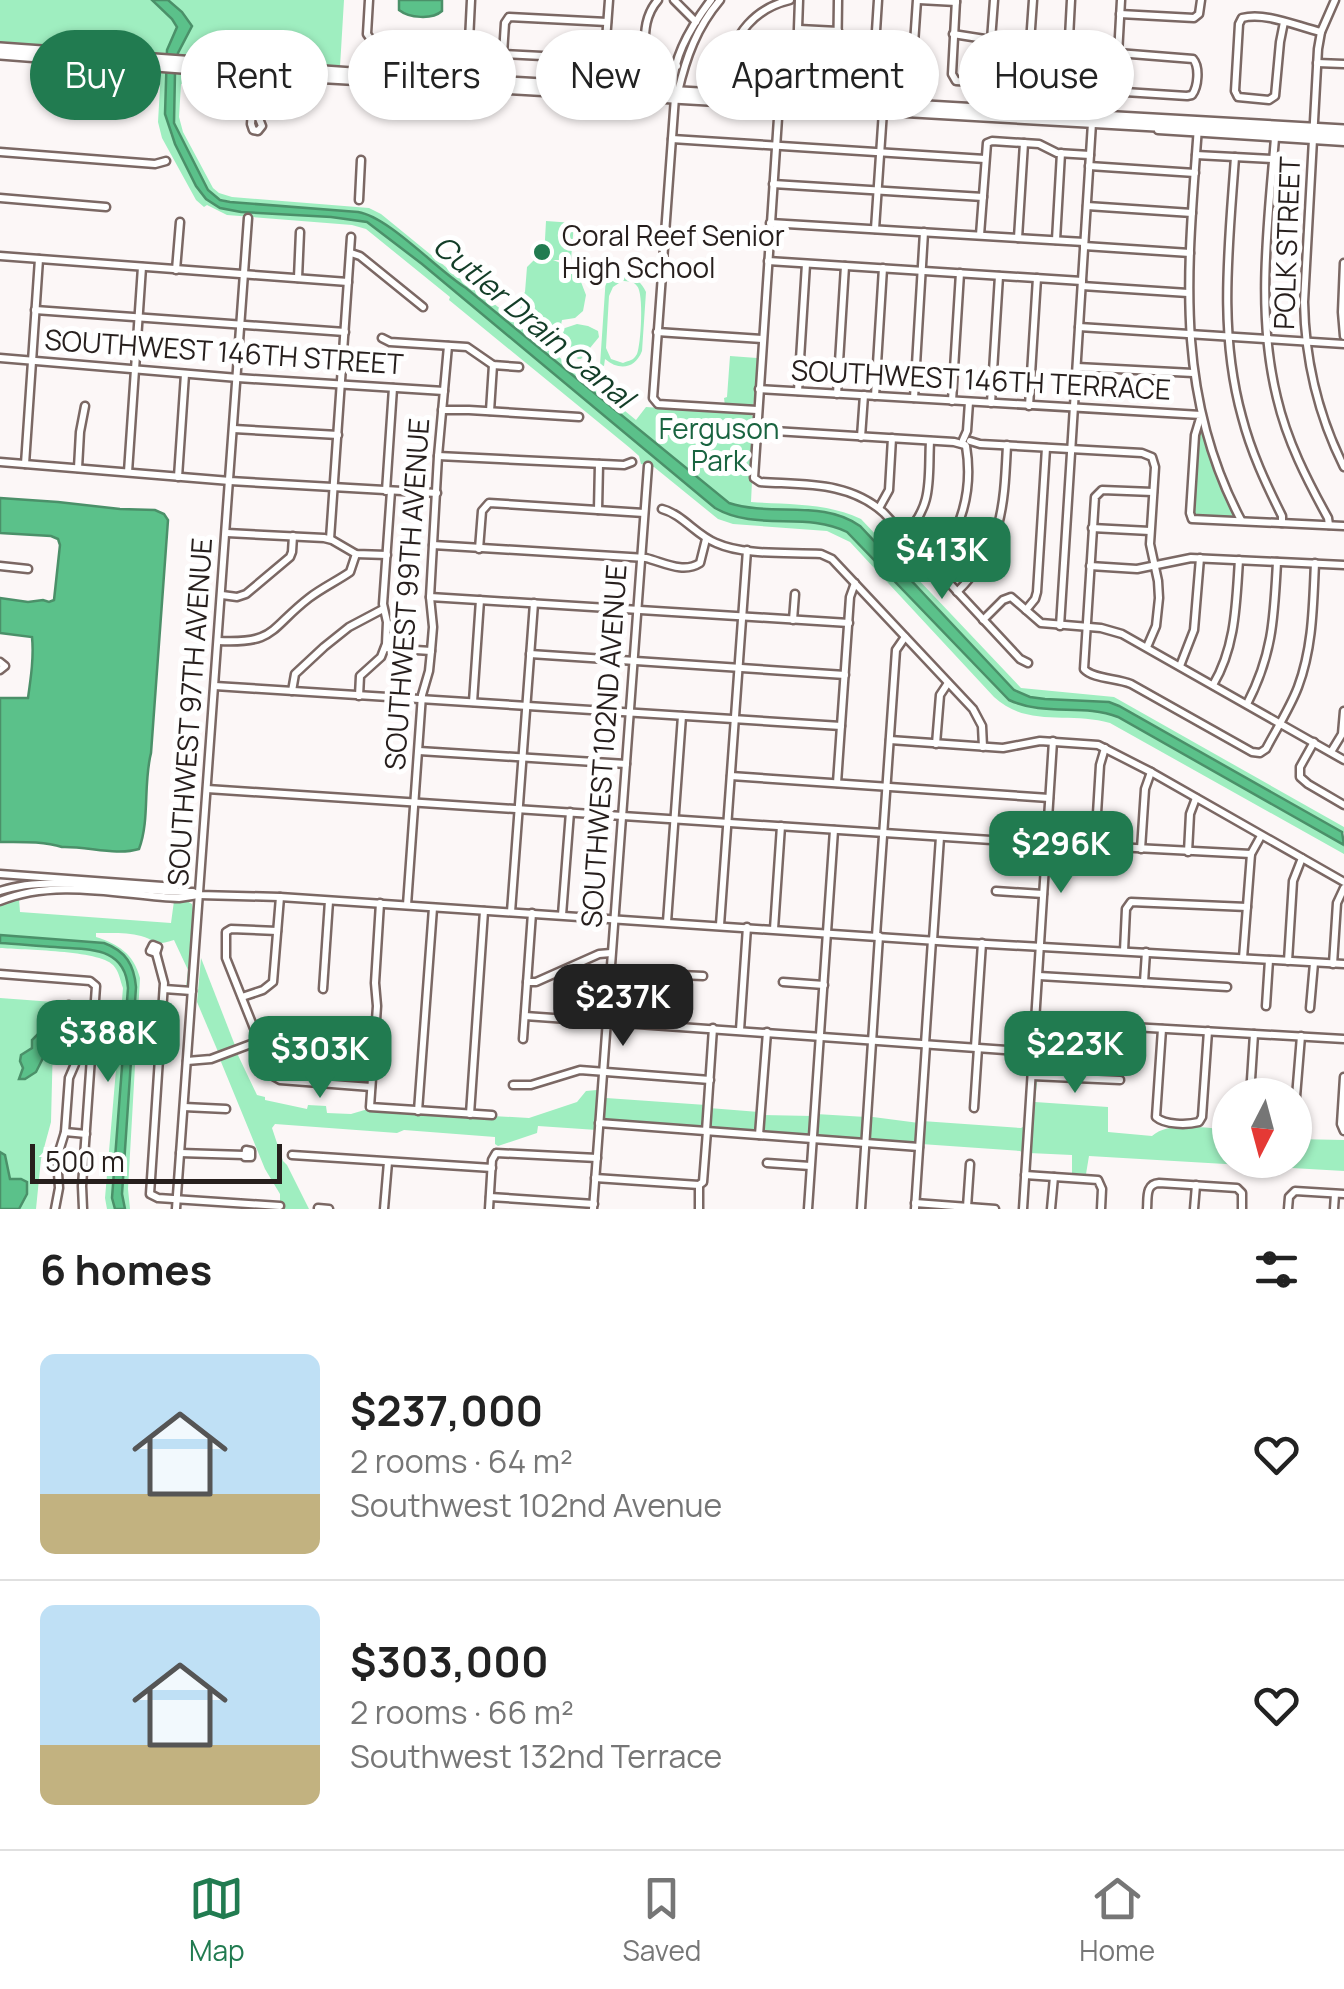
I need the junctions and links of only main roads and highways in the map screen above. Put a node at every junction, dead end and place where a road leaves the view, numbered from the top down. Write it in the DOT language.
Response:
graph roads {
  1 [pos="0,51"];
  2 [pos="1344,136"];
  1 -- 2 [label="main road"];
}
